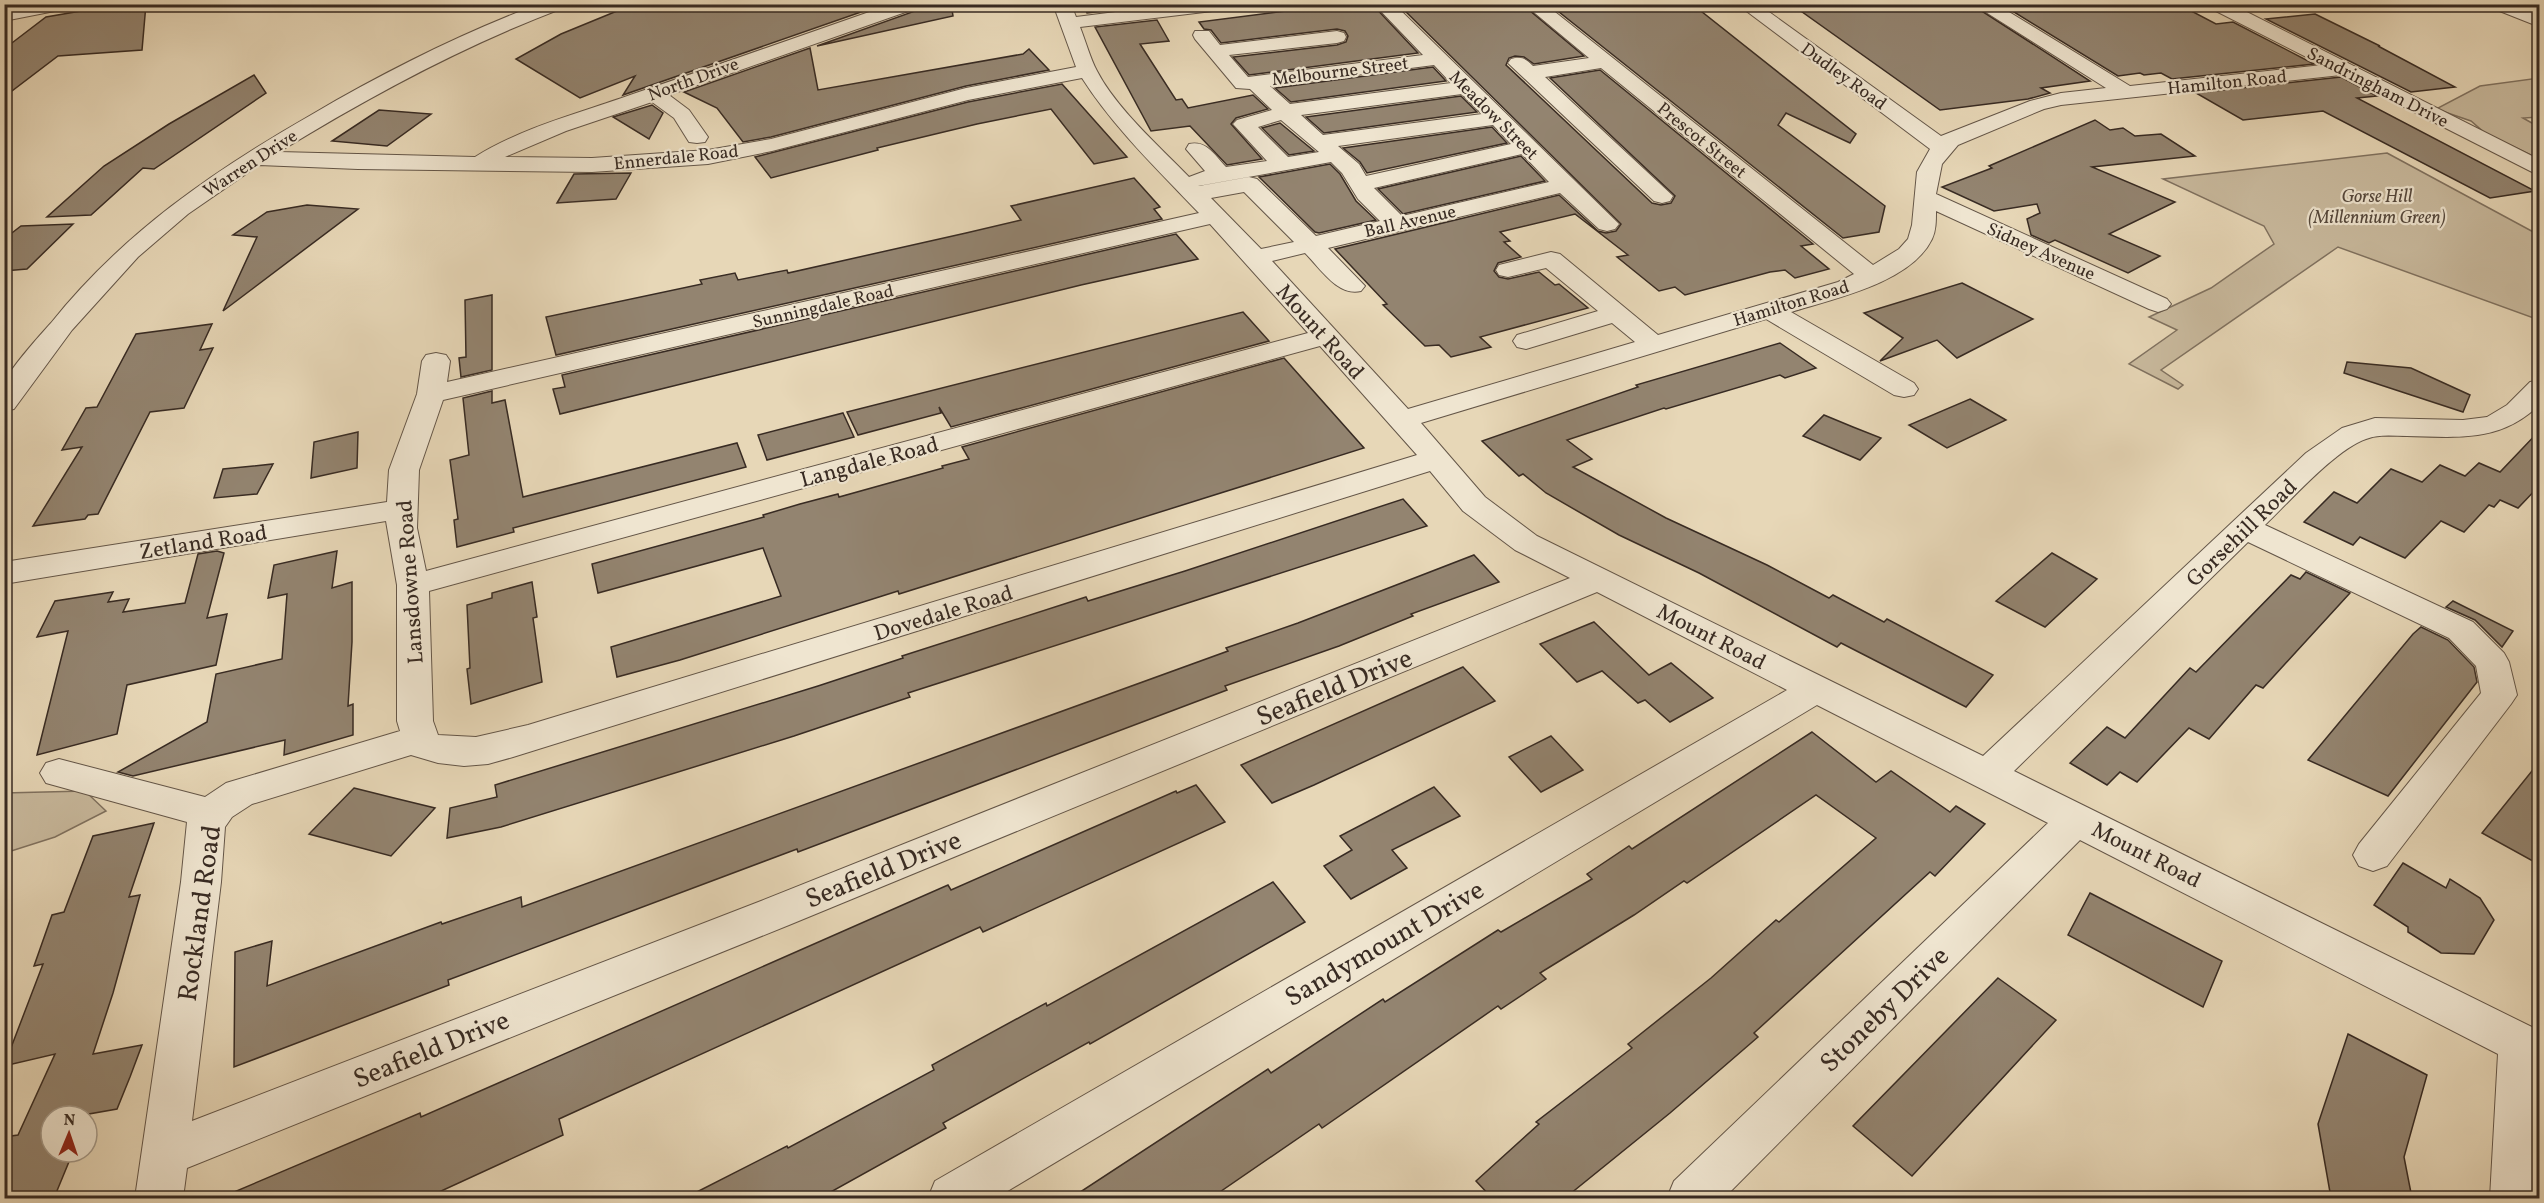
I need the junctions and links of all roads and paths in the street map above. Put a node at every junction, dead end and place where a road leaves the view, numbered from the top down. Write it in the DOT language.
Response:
graph roads {
  1 [pos="64,4"];
  2 [pos="557,4"];
  3 [pos="911,4"];
  4 [pos="1229,4"];
  5 [pos="1383,4"];
  6 [pos="1533,4"];
  7 [pos="1746,4"];
  8 [pos="1982,4"];
  9 [pos="2216,4"];
  10 [pos="2498,4"];
  11 [pos="1066,14"];
  12 [pos="9,18"];
  13 [pos="2540,22"];
  14 [pos="1202,35"];
  15 [pos="1337,37"];
  16 [pos="1215,51"];
  17 [pos="1437,58"];
  18 [pos="1605,62"];
  19 [pos="2344,69"];
  20 [pos="1088,71"];
  21 [pos="1249,83"];
  22 [pos="1466,87"];
  23 [pos="653,93"];
  24 [pos="2128,93"];
  25 [pos="1280,114"];
  26 [pos="1497,118"];
  27 [pos="698,137"];
  28 [pos="1526,147"];
  29 [pos="1942,147"];
  30 [pos="1197,149"];
  31 [pos="1321,150"];
  32 [pos="256,158"];
  33 [pos="479,164"];
  34 [pos="1283,165"];
  35 [pos="2540,169"];
  36 [pos="1221,176"];
  37 [pos="1360,184"];
  38 [pos="1565,185"];
  39 [pos="1187,188"];
  40 [pos="1662,196"];
  41 [pos="1925,198"];
  42 [pos="1215,216"];
  43 [pos="1607,224"];
  44 [pos="1397,225"];
  45 [pos="1308,245"];
  46 [pos="1255,258"];
  47 [pos="1508,270"];
  48 [pos="1871,276"];
  49 [pos="1352,286"];
  50 [pos="2158,304"];
  51 [pos="1769,310"];
  52 [pos="1616,314"];
  53 [pos="1326,336"];
  54 [pos="1526,340"];
  55 [pos="1653,344"];
  56 [pos="436,361"];
  57 [pos="2540,388"];
  58 [pos="1904,389"];
  59 [pos="431,394"];
  60 [pos="4,403"];
  61 [pos="1402,420"];
  62 [pos="1437,459"];
  63 [pos="402,509"];
  64 [pos="2244,528"];
  65 [pos="4,573"];
  66 [pos="1599,579"];
  67 [pos="413,585"];
  68 [pos="1817,689"];
  69 [pos="434,745"];
  70 [pos="59,772"];
  71 [pos="1987,774"];
  72 [pos="213,814"];
  73 [pos="2078,819"];
  74 [pos="2373,855"];
  75 [pos="2530,1048"];
  76 [pos="165,1154"];
  77 [pos="159,1198"];
  78 [pos="952,1198"];
  79 [pos="1691,1198"];
  80 [pos="2514,1198"];
  1 -- 12 [label="street"];
  2 -- 32 [label="street, Warren Drive"];
  3 -- 23 [label="street, North Drive"];
  4 -- 11 [label="street"];
  5 -- 17 [label="street, Meadow Street"];
  6 -- 18 [label="street, Prescot Street"];
  7 -- 29 [label="street, Dudley Road"];
  8 -- 24 [label="street"];
  9 -- 19 [label="street, Sandringham Drive"];
  10 -- 13 [label="street"];
  11 -- 20 [label="street, Mount Road"];
  14 -- 16 [label="street"];
  15 -- 16 [label="street"];
  16 -- 21 [label="street"];
  17 -- 21 [label="street, Melbourne Street"];
  17 -- 22 [label="street, Meadow Street"];
  18 -- 40 [label="street"];
  18 -- 48 [label="street, Prescot Street"];
  19 -- 24 [label="street, Hamilton Road"];
  19 -- 35 [label="street, Sandringham Drive"];
  20 -- 33 [label="street, Ennerdale Road"];
  20 -- 39 [label="street, Mount Road"];
  21 -- 25 [label="street"];
  22 -- 25 [label="street"];
  22 -- 26 [label="street, Meadow Street"];
  23 -- 27 [label="street"];
  23 -- 33 [label="street, North Drive"];
  24 -- 29 [label="street, Hamilton Road"];
  25 -- 31 [label="street"];
  25 -- 34 [label="street"];
  26 -- 28 [label="street, Meadow Street"];
  26 -- 31 [label="street"];
  28 -- 37 [label="street"];
  28 -- 38 [label="street, Meadow Street"];
  29 -- 41 [label="street, Hamilton Road"];
  30 -- 36 [label="street"];
  31 -- 34 [label="street"];
  31 -- 37 [label="street"];
  32 -- 33 [label="street, Ennerdale Road"];
  32 -- 60 [label="street, Warren Drive"];
  34 -- 36 [label="street"];
  36 -- 39 [label="street"];
  37 -- 44 [label="street"];
  38 -- 43 [label="street, Meadow Street"];
  38 -- 44 [label="street, Ball Avenue"];
  39 -- 42 [label="street, Mount Road"];
  39 -- 45 [label="street"];
  41 -- 48 [label="street, Hamilton Road"];
  41 -- 50 [label="street, Sidney Avenue"];
  42 -- 46 [label="street, Mount Road"];
  42 -- 59 [label="street, Sunningdale Road"];
  44 -- 45 [label="street, Ball Avenue"];
  45 -- 46 [label="street, Ball Avenue"];
  45 -- 49 [label="street"];
  46 -- 53 [label="street, Mount Road"];
  47 -- 52 [label="street"];
  48 -- 51 [label="street, Hamilton Road"];
  51 -- 55 [label="street, Hamilton Road"];
  51 -- 58 [label="street"];
  52 -- 54 [label="street"];
  52 -- 55 [label="street"];
  53 -- 61 [label="street, Mount Road"];
  53 -- 67 [label="street, Langdale Road"];
  55 -- 61 [label="street, Hamilton Road"];
  56 -- 59 [label="street, Lansdowne Road"];
  57 -- 64 [label="street, Gorsehill Road"];
  59 -- 63 [label="street, Lansdowne Road"];
  61 -- 62 [label="street, Mount Road"];
  62 -- 66 [label="street, Mount Road"];
  62 -- 69 [label="street, Dovedale Road"];
  63 -- 65 [label="street, Zetland Road"];
  63 -- 67 [label="street, Lansdowne Road"];
  64 -- 71 [label="street, Gorsehill Road"];
  64 -- 74 [label="street"];
  66 -- 68 [label="street, Mount Road"];
  66 -- 76 [label="street, Seafield Drive"];
  67 -- 69 [label="street, Lansdowne Road"];
  68 -- 71 [label="street, Mount Road"];
  68 -- 78 [label="street, Sandymount Drive"];
  69 -- 72 [label="street, Rockland Road"];
  70 -- 72 [label="street"];
  71 -- 73 [label="street, Mount Road"];
  72 -- 76 [label="street, Rockland Road"];
  73 -- 75 [label="street, Mount Road"];
  73 -- 79 [label="street, Stoneby Drive"];
  75 -- 80 [label="street"];
  76 -- 77 [label="street, Rockland Road"];
}
